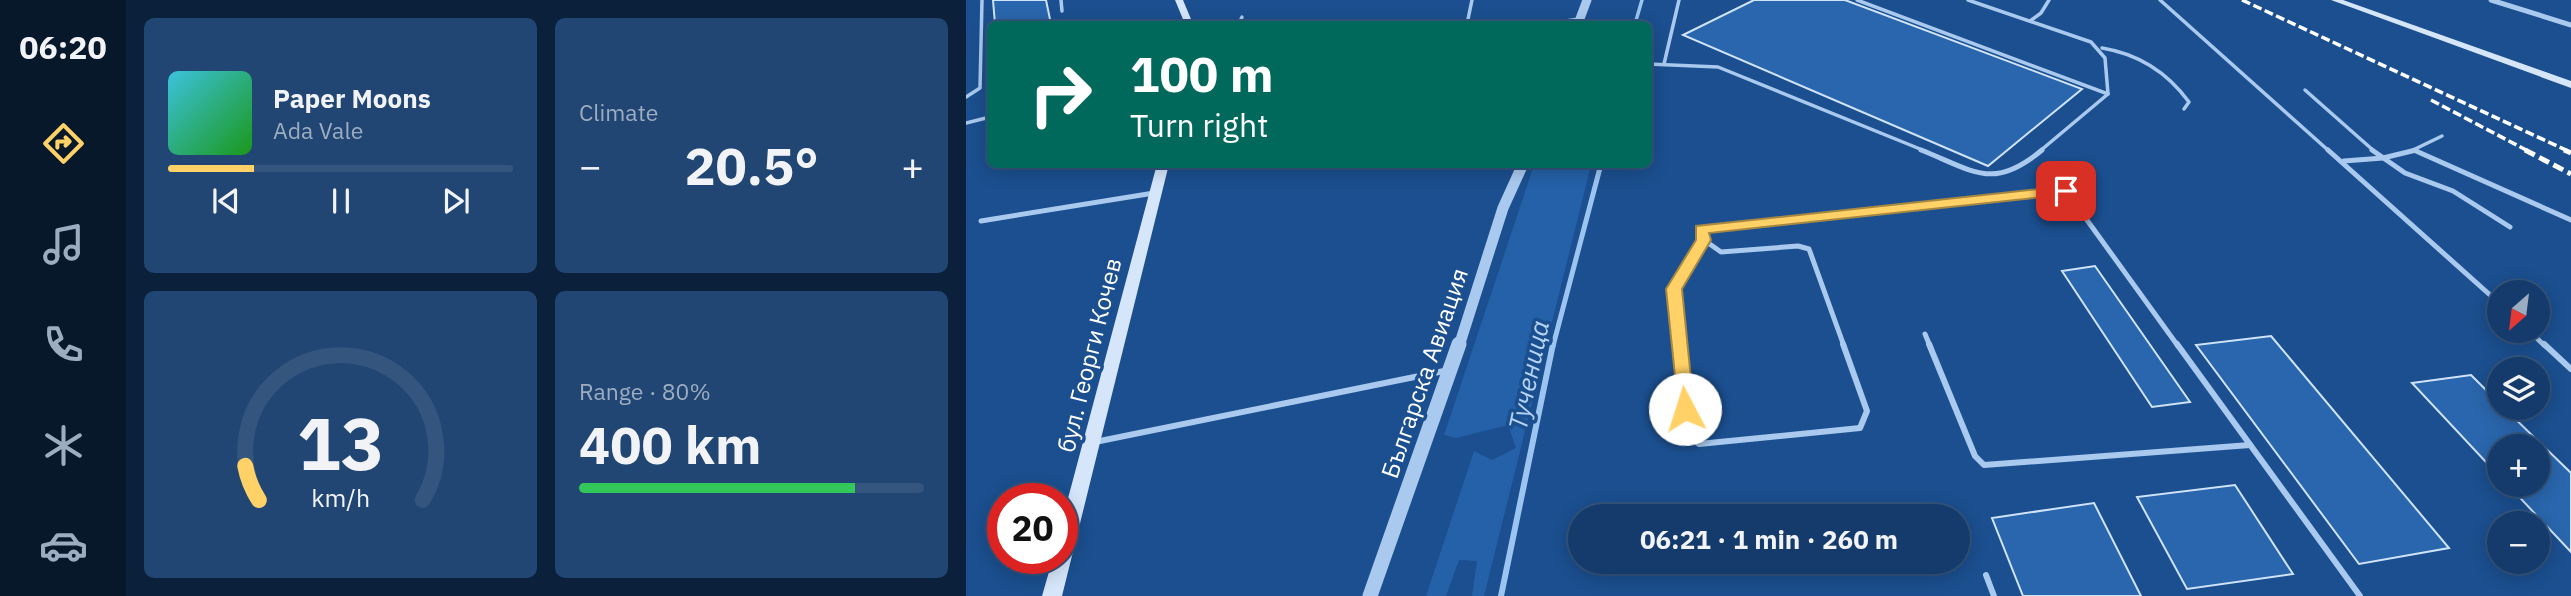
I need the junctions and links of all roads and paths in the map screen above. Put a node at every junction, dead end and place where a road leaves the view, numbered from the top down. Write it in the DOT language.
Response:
graph roads {
  1 [pos="982,0"];
  2 [pos="1060,0"];
  3 [pos="1179,0"];
  4 [pos="1472,0"];
  5 [pos="1587,0"];
  6 [pos="1679,0"];
  7 [pos="1857,0"];
  8 [pos="1968,0"];
  9 [pos="2049,0"];
  10 [pos="2160,0"];
  11 [pos="2335,0"];
  12 [pos="2364,0"];
  13 [pos="2491,0"];
  14 [pos="1062,11"];
  15 [pos="1242,17"];
  16 [pos="1188,21"];
  17 [pos="1240,21"];
  18 [pos="1468,21"];
  19 [pos="1579,21"];
  20 [pos="2030,21"];
  21 [pos="2570,25"];
  22 [pos="2102,48"];
  23 [pos="1652,64"];
  24 [pos="1664,64"];
  25 [pos="2571,75"];
  26 [pos="2571,85"];
  27 [pos="2305,90"];
  28 [pos="2108,94"];
  29 [pos="966,97"];
  30 [pos="2184,109"];
  31 [pos="987,118"];
  32 [pos="966,122"];
  33 [pos="2442,136"];
  34 [pos="2416,151"];
  35 [pos="2384,160"];
  36 [pos="2344,161"];
  37 [pos="1162,168"];
  38 [pos="1521,168"];
  39 [pos="1156,193"];
  40 [pos="2571,220"];
  41 [pos="981,221"];
  42 [pos="2510,227"];
  43 [pos="1703,240"];
  44 [pos="2487,292"];
  45 [pos="1926,334"];
  46 [pos="2542,343"];
  47 [pos="1451,369"];
  48 [pos="2571,369"];
  49 [pos="1092,443"];
  50 [pos="2250,445"];
  51 [pos="1078,497"];
  52 [pos="1058,574"];
  53 [pos="1986,575"];
  54 [pos="1052,596"];
  55 [pos="1370,596"];
  56 [pos="1994,596"];
  57 [pos="2360,596"];
  1 -- 29 [label="lane"];
  2 -- 14 [label="lane"];
  3 -- 16 [label="main road"];
  4 -- 18 [label="lane"];
  5 -- 19 [label="street"];
  6 -- 24 [label="lane"];
  7 -- 28 [label="lane"];
  8 -- 20 [label="lane"];
  9 -- 20 [label="lane"];
  10 -- 36 [label="lane"];
  11 -- 26 [label="main road"];
  12 -- 25 [label="main road"];
  13 -- 21 [label="street"];
  15 -- 17 [label="lane"];
  20 -- 22 [label="lane"];
  22 -- 28 [label="lane"];
  22 -- 30 [label="lane"];
  23 -- 24 [label="lane"];
  24 -- 28 [label="lane"];
  27 -- 35 [label="lane"];
  31 -- 32 [label="lane"];
  33 -- 34 [label="lane"];
  34 -- 35 [label="lane"];
  34 -- 40 [label="lane"];
  35 -- 36 [label="lane"];
  35 -- 42 [label="lane"];
  36 -- 44 [label="lane"];
  37 -- 39 [label="main road, бул. Георги Кочев"];
  38 -- 47 [label="street, Българска Авиация"];
  39 -- 41 [label="lane"];
  39 -- 49 [label="main road, бул. Георги Кочев"];
  43 -- 43 [label="lane"];
  43 -- 50 [label="lane"];
  45 -- 50 [label="lane"];
  46 -- 48 [label="lane"];
  47 -- 49 [label="lane"];
  47 -- 55 [label="street, Българска Авиация"];
  49 -- 51 [label="main road, бул. Георги Кочев"];
  50 -- 57 [label="lane"];
  52 -- 54 [label="main road, бул. Георги Кочев"];
  53 -- 56 [label="lane"];
}
